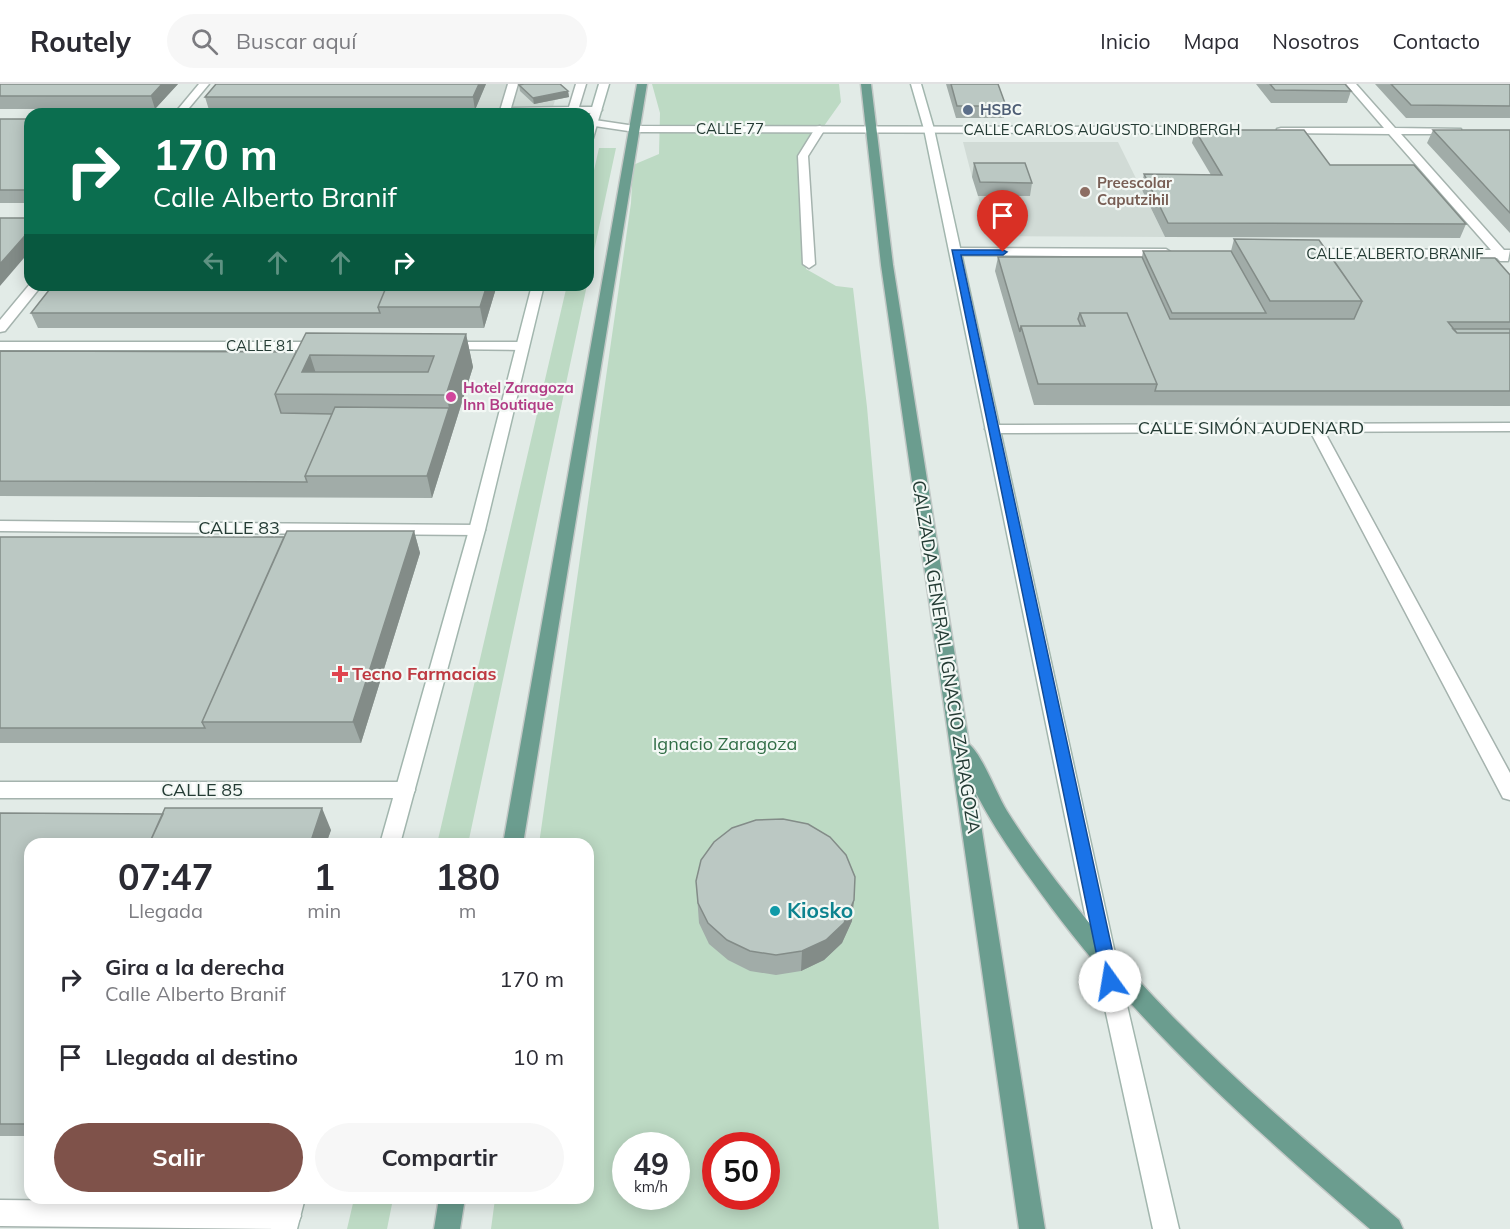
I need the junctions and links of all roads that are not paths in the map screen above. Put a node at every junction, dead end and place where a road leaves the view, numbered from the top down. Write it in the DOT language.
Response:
graph roads {
  1 [pos="204,84"];
  2 [pos="513,84"];
  3 [pos="581,84"];
  4 [pos="604,84"];
  5 [pos="642,84"];
  6 [pos="866,84"];
  7 [pos="916,84"];
  8 [pos="1351,84"];
  9 [pos="184,108"];
  10 [pos="506,108"];
  11 [pos="573,108"];
  12 [pos="594,110"];
  13 [pos="597,110"];
  14 [pos="594,116"];
  15 [pos="594,122"];
  16 [pos="635,129"];
  17 [pos="820,129"];
  18 [pos="873,129"];
  19 [pos="929,129"];
  20 [pos="1225,130"];
  21 [pos="1272,131"];
  22 [pos="1391,131"];
  23 [pos="1474,131"];
  24 [pos="955,252"];
  25 [pos="1180,253"];
  26 [pos="1287,253"];
  27 [pos="1505,254"];
  28 [pos="809,264"];
  29 [pos="1510,265"];
  30 [pos="31,291"];
  31 [pos="536,291"];
  32 [pos="0,328"];
  33 [pos="0,346"];
  34 [pos="343,346"];
  35 [pos="426,346"];
  36 [pos="521,346"];
  37 [pos="1510,428"];
  38 [pos="992,429"];
  39 [pos="1316,429"];
  40 [pos="0,526"];
  41 [pos="477,530"];
  42 [pos="958,739"];
  43 [pos="0,790"];
  44 [pos="405,790"];
  45 [pos="1510,792"];
  46 [pos="392,838"];
  47 [pos="514,838"];
  48 [pos="1105,958"];
  49 [pos="451,1204"];
  50 [pos="0,1213"];
  51 [pos="288,1215"];
  52 [pos="447,1229"];
  53 [pos="1032,1229"];
  54 [pos="1166,1229"];
  55 [pos="1390,1229"];
  1 -- 9 [label="street"];
  2 -- 10 [label="street"];
  3 -- 11 [label="street"];
  4 -- 13 [label="street"];
  5 -- 16 [label="main road"];
  6 -- 18 [label="main road, CALZADA GENERAL IGNACIO ZARAGOZA"];
  7 -- 19 [label="street"];
  8 -- 22 [label="street"];
  12 -- 13 [label="street"];
  13 -- 14 [label="street"];
  15 -- 16 [label="street, CALLE 77"];
  16 -- 17 [label="street, CALLE 77"];
  16 -- 47 [label="main road"];
  17 -- 18 [label="street, CALLE 77"];
  17 -- 28 [label="street"];
  18 -- 19 [label="street, CALLE CARLOS AUGUSTO LINDBERGH"];
  18 -- 42 [label="main road, CALZADA GENERAL IGNACIO ZARAGOZA"];
  19 -- 20 [label="street, CALLE CARLOS AUGUSTO LINDBERGH"];
  19 -- 24 [label="street"];
  21 -- 22 [label="street"];
  22 -- 23 [label="street"];
  22 -- 27 [label="street"];
  24 -- 25 [label="street"];
  24 -- 38 [label="street"];
  26 -- 27 [label="street, CALLE ALBERTO BRANIF"];
  27 -- 29 [label="street"];
  30 -- 32 [label="street"];
  31 -- 36 [label="street"];
  33 -- 34 [label="street, CALLE 81"];
  35 -- 36 [label="street"];
  36 -- 41 [label="street"];
  37 -- 39 [label="street, CALLE SIMÓN AUDENARD"];
  38 -- 39 [label="street, CALLE SIMÓN AUDENARD"];
  38 -- 48 [label="street"];
  39 -- 45 [label="street"];
  40 -- 41 [label="street, CALLE 83"];
  41 -- 44 [label="street"];
  42 -- 48 [label="main road"];
  42 -- 53 [label="main road, CALZADA GENERAL IGNACIO ZARAGOZA"];
  43 -- 44 [label="street, CALLE 85"];
  44 -- 46 [label="street"];
  48 -- 54 [label="street"];
  48 -- 55 [label="main road"];
  49 -- 52 [label="main road"];
  50 -- 51 [label="street"];
}
